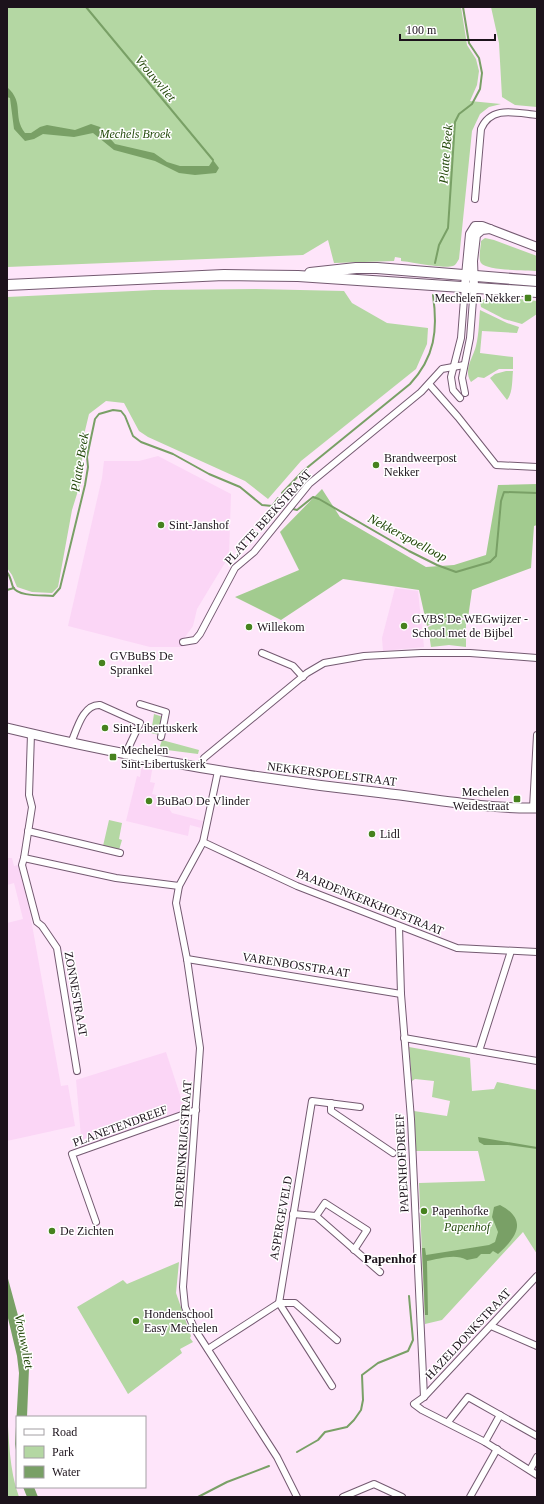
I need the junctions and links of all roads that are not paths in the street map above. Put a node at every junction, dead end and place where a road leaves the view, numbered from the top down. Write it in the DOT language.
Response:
graph roads {
  1 [pos="537,115"];
  2 [pos="475,199"];
  3 [pos="537,246"];
  4 [pos="470,281"];
  5 [pos="537,281"];
  6 [pos="7,285"];
  7 [pos="537,292"];
  8 [pos="464,365"];
  9 [pos="454,367"];
  10 [pos="429,384"];
  11 [pos="465,393"];
  12 [pos="460,398"];
  13 [pos="537,467"];
  14 [pos="183,642"];
  15 [pos="262,653"];
  16 [pos="537,658"];
  17 [pos="303,677"];
  18 [pos="140,704"];
  19 [pos="7,728"];
  20 [pos="31,734"];
  21 [pos="537,735"];
  22 [pos="161,737"];
  23 [pos="71,743"];
  24 [pos="125,755"];
  25 [pos="200,767"];
  26 [pos="218,771"];
  27 [pos="535,808"];
  28 [pos="28,831"];
  29 [pos="202,842"];
  30 [pos="120,853"];
  31 [pos="24,858"];
  32 [pos="179,886"];
  33 [pos="399,927"];
  34 [pos="511,951"];
  35 [pos="537,952"];
  36 [pos="187,959"];
  37 [pos="401,994"];
  38 [pos="404,1038"];
  39 [pos="479,1051"];
  40 [pos="537,1061"];
  41 [pos="77,1071"];
  42 [pos="331,1103"];
  43 [pos="360,1107"];
  44 [pos="196,1110"];
  45 [pos="393,1153"];
  46 [pos="292,1214"];
  47 [pos="316,1216"];
  48 [pos="96,1222"];
  49 [pos="354,1250"];
  50 [pos="380,1272"];
  51 [pos="537,1276"];
  52 [pos="279,1303"];
  53 [pos="490,1326"];
  54 [pos="337,1340"];
  55 [pos="537,1346"];
  56 [pos="208,1349"];
  57 [pos="332,1386"];
  58 [pos="424,1397"];
  59 [pos="500,1415"];
  60 [pos="448,1422"];
  61 [pos="537,1436"];
  62 [pos="486,1442"];
  63 [pos="497,1448"];
  64 [pos="537,1457"];
  65 [pos="530,1470"];
  66 [pos="537,1475"];
  67 [pos="385,1488"];
  68 [pos="297,1497"];
  69 [pos="343,1497"];
  70 [pos="394,1497"];
  71 [pos="402,1497"];
  72 [pos="470,1497"];
  1 -- 2 [label="street"];
  3 -- 4 [label="street"];
  4 -- 5 [label="main road"];
  4 -- 6 [label="main road"];
  4 -- 7 [label="main road"];
  4 -- 8 [label="street"];
  4 -- 9 [label="street"];
  8 -- 9 [label="street, PLATTE BEEKSTRAAT"];
  8 -- 11 [label="street"];
  9 -- 10 [label="street, PLATTE BEEKSTRAAT"];
  9 -- 12 [label="street"];
  10 -- 13 [label="street"];
  10 -- 14 [label="street, PLATTE BEEKSTRAAT"];
  15 -- 17 [label="street"];
  16 -- 17 [label="street"];
  17 -- 25 [label="street"];
  18 -- 22 [label="street"];
  19 -- 20 [label="main road, NEKKERSPOELSTRAAT"];
  20 -- 23 [label="main road, NEKKERSPOELSTRAAT"];
  20 -- 28 [label="street, ZONNESTRAAT"];
  21 -- 27 [label="street"];
  23 -- 24 [label="main road, NEKKERSPOELSTRAAT"];
  23 -- 24 [label="street"];
  24 -- 25 [label="main road, NEKKERSPOELSTRAAT"];
  25 -- 26 [label="main road, NEKKERSPOELSTRAAT"];
  26 -- 27 [label="main road, NEKKERSPOELSTRAAT"];
  26 -- 29 [label="street, BOERENKRIJGSTRAAT"];
  28 -- 30 [label="street"];
  28 -- 31 [label="street, ZONNESTRAAT"];
  29 -- 32 [label="street, BOERENKRIJGSTRAAT"];
  29 -- 33 [label="street, PAARDENKERKHOFSTRAAT"];
  31 -- 32 [label="street"];
  31 -- 41 [label="street, ZONNESTRAAT"];
  32 -- 36 [label="street, BOERENKRIJGSTRAAT"];
  33 -- 34 [label="street, PAARDENKERKHOFSTRAAT"];
  33 -- 37 [label="street, PAPENHOFDREEF"];
  34 -- 35 [label="street, PAARDENKERKHOFSTRAAT"];
  34 -- 39 [label="street"];
  36 -- 37 [label="street, VARENBOSSTRAAT"];
  36 -- 44 [label="street, BOERENKRIJGSTRAAT"];
  37 -- 38 [label="street, PAPENHOFDREEF"];
  38 -- 39 [label="street"];
  38 -- 58 [label="street, PAPENHOFDREEF"];
  39 -- 40 [label="street"];
  42 -- 43 [label="street, ASPERGEVELD"];
  42 -- 45 [label="street"];
  42 -- 46 [label="street, ASPERGEVELD"];
  44 -- 48 [label="street, PLANETENDREEF"];
  44 -- 56 [label="street, BOERENKRIJGSTRAAT"];
  46 -- 47 [label="street"];
  46 -- 52 [label="street, ASPERGEVELD"];
  47 -- 49 [label="street"];
  47 -- 49 [label="street"];
  49 -- 50 [label="street"];
  51 -- 53 [label="street, HAZELDONKSTRAAT"];
  52 -- 54 [label="street"];
  52 -- 56 [label="street"];
  52 -- 57 [label="street"];
  53 -- 55 [label="street"];
  53 -- 58 [label="street, HAZELDONKSTRAAT"];
  56 -- 68 [label="street, BOERENKRIJGSTRAAT"];
  58 -- 60 [label="street, HAZELDONKSTRAAT"];
  59 -- 60 [label="street"];
  59 -- 61 [label="street"];
  59 -- 62 [label="street"];
  60 -- 62 [label="street"];
  62 -- 63 [label="street"];
  63 -- 65 [label="street"];
  63 -- 72 [label="street"];
  64 -- 65 [label="street"];
  65 -- 66 [label="street"];
  67 -- 69 [label="street"];
  67 -- 70 [label="street"];
  67 -- 71 [label="street"];
}
